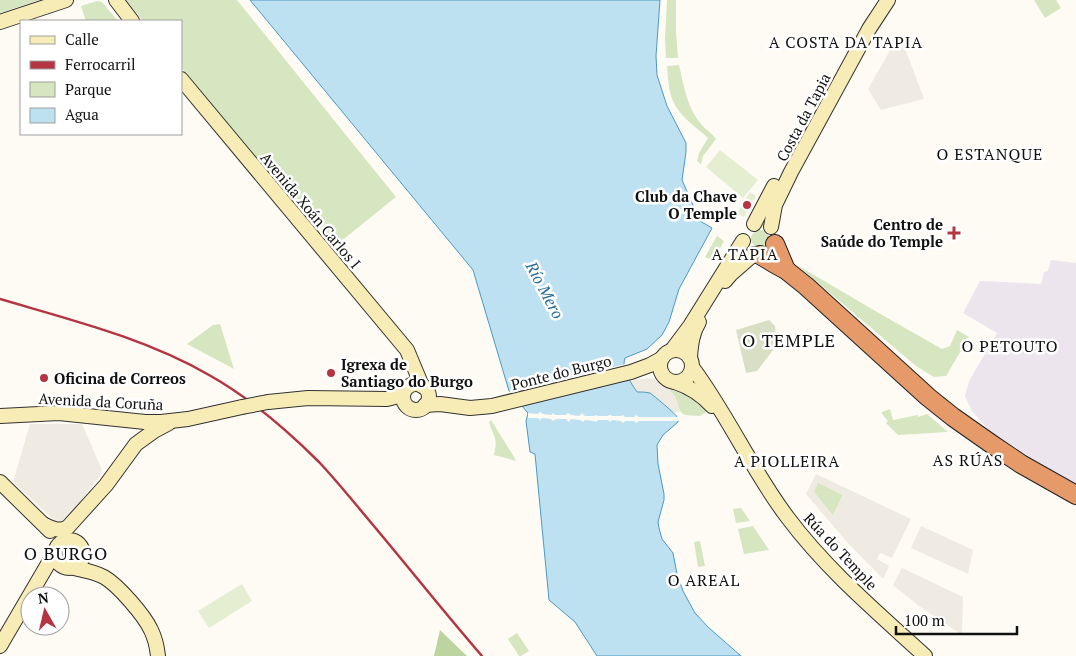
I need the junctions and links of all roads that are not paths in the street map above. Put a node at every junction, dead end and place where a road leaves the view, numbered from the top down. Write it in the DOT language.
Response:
graph roads {
  1 [pos="66,0"];
  2 [pos="116,0"];
  3 [pos="878,0"];
  4 [pos="888,0"];
  5 [pos="131,20"];
  6 [pos="0,22"];
  7 [pos="863,32"];
  8 [pos="182,80"];
  9 [pos="827,97"];
  10 [pos="754,224"];
  11 [pos="771,227"];
  12 [pos="744,241"];
  13 [pos="775,244"];
  14 [pos="769,261"];
  15 [pos="737,268"];
  16 [pos="667,354"];
  17 [pos="691,362"];
  18 [pos="631,372"];
  19 [pos="662,375"];
  20 [pos="675,382"];
  21 [pos="414,392"];
  22 [pos="504,403"];
  23 [pos="425,405"];
  24 [pos="0,416"];
  25 [pos="120,420"];
  26 [pos="176,420"];
  27 [pos="732,430"];
  28 [pos="136,444"];
  29 [pos="0,482"];
  30 [pos="1076,494"];
  31 [pos="77,517"];
  32 [pos="45,525"];
  33 [pos="56,549"];
  34 [pos="80,549"];
  35 [pos="68,568"];
  36 [pos="104,577"];
  37 [pos="35,586"];
  38 [pos="38,586"];
  39 [pos="20,612"];
  40 [pos="0,646"];
  41 [pos="158,656"];
  42 [pos="925,656"];
  1 -- 6 [label="main road"];
  2 -- 5 [label="main road"];
  3 -- 7 [label="main road, Costa da Tapia"];
  4 -- 7 [label="main road, Costa da Tapia"];
  7 -- 9 [label="main road, Costa da Tapia"];
  8 -- 21 [label="main road, Avenida Xoán Carlos I"];
  9 -- 10 [label="main road, Costa da Tapia"];
  9 -- 11 [label="main road, Costa da Tapia"];
  10 -- 11 [label="main road"];
  10 -- 12 [label="main road, Costa da Tapia"];
  11 -- 13 [label="main road"];
  12 -- 14 [label="main road"];
  12 -- 16 [label="main road"];
  13 -- 14 [label="highway"];
  13 -- 14 [label="main road"];
  14 -- 15 [label="main road"];
  14 -- 15 [label="main road"];
  14 -- 30 [label="highway"];
  15 -- 17 [label="main road"];
  16 -- 17 [label="main road"];
  16 -- 18 [label="main road, Ponte do Burgo"];
  16 -- 19 [label="main road"];
  17 -- 20 [label="main road"];
  17 -- 27 [label="main road, Rúa do Temple"];
  18 -- 19 [label="main road, Ponte do Burgo"];
  18 -- 22 [label="main road, Ponte do Burgo"];
  19 -- 20 [label="main road"];
  20 -- 27 [label="main road, Rúa do Temple"];
  21 -- 22 [label="main road"];
  21 -- 23 [label="main road"];
  21 -- 23 [label="main road, Avenida da Coruña"];
  21 -- 26 [label="main road, Avenida da Coruña, bridge"];
  22 -- 23 [label="main road"];
  24 -- 25 [label="main road, Avenida da Coruña"];
  25 -- 26 [label="main road, Avenida da Coruña"];
  25 -- 28 [label="main road"];
  26 -- 28 [label="main road"];
  27 -- 42 [label="main road, Rúa do Temple"];
  28 -- 31 [label="main road"];
  29 -- 32 [label="main road"];
  31 -- 32 [label="main road"];
  31 -- 34 [label="main road"];
  32 -- 33 [label="main road"];
  33 -- 34 [label="main road"];
  33 -- 35 [label="main road"];
  33 -- 37 [label="main road"];
  34 -- 35 [label="main road"];
  34 -- 36 [label="main road"];
  35 -- 36 [label="main road"];
  35 -- 38 [label="main road"];
  36 -- 41 [label="main road"];
  39 -- 40 [label="main road"];
}
